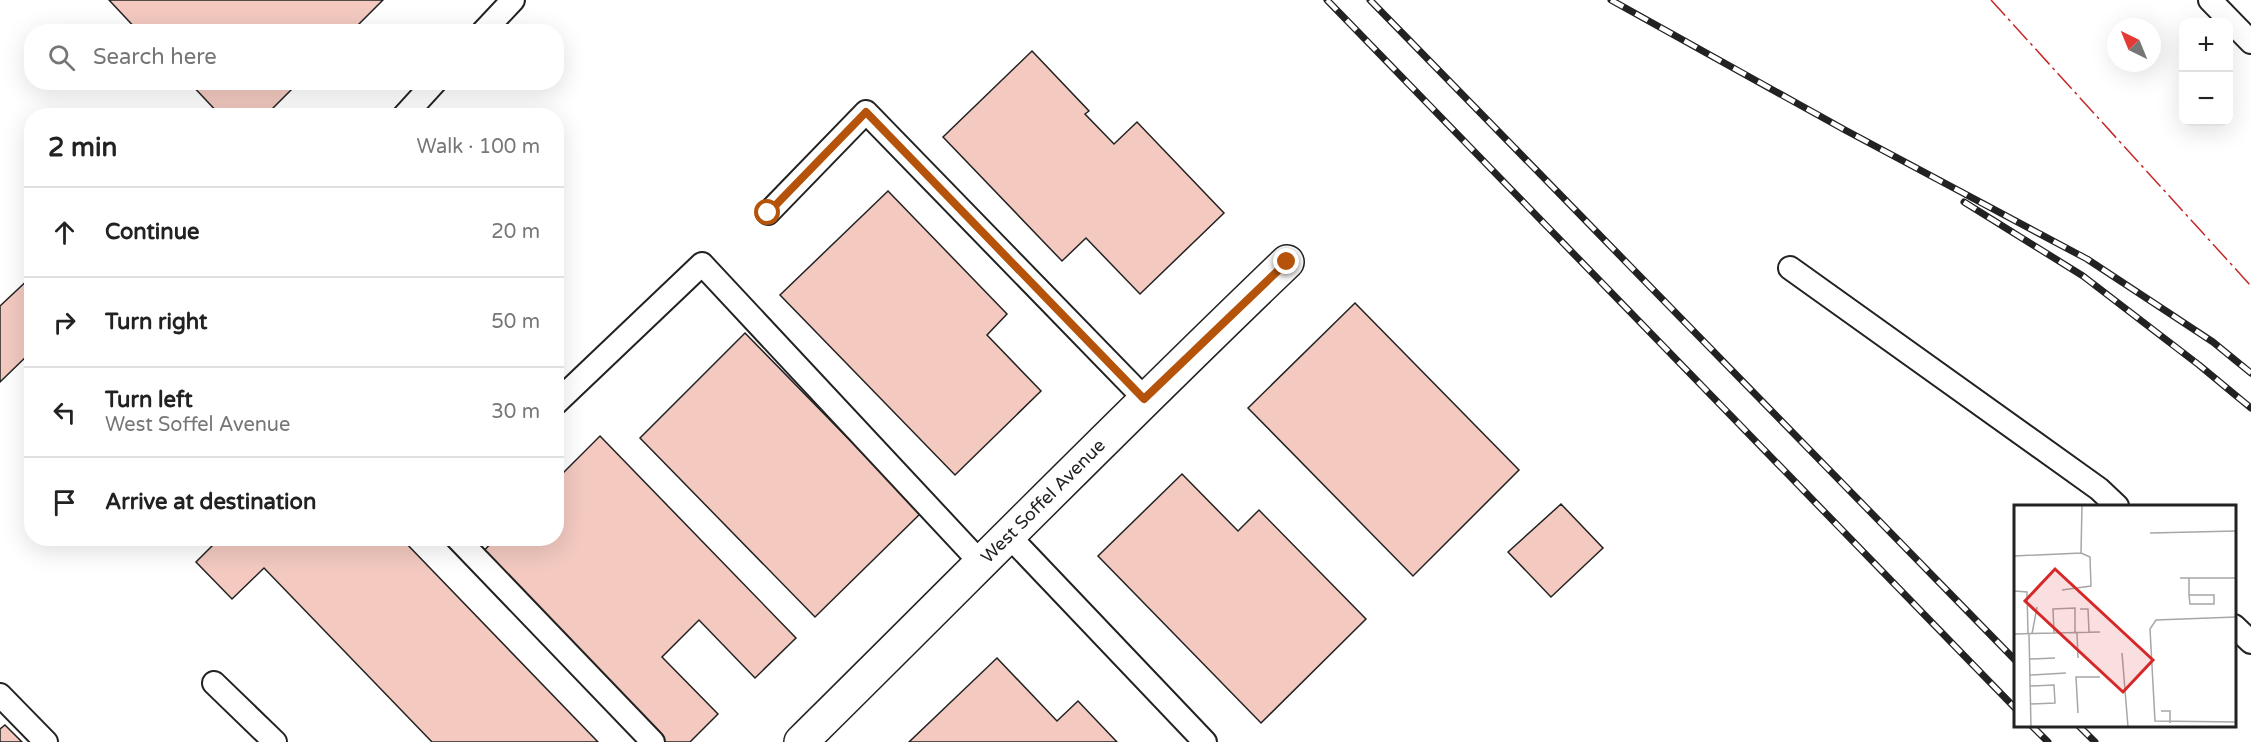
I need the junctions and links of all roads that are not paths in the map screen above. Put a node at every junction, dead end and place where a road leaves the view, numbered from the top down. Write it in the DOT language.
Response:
graph roads {
  1 [pos="513,0"];
  2 [pos="2210,0"];
  3 [pos="490,24"];
  4 [pos="2251,42"];
  5 [pos="428,90"];
  6 [pos="411,108"];
  7 [pos="768,213"];
  8 [pos="1287,262"];
  9 [pos="1790,268"];
  10 [pos="564,395"];
  11 [pos="1144,399"];
  12 [pos="2115,505"];
  13 [pos="1010,536"];
  14 [pos="465,546"];
  15 [pos="981,564"];
  16 [pos="2236,627"];
  17 [pos="2251,642"];
  18 [pos="214,683"];
  19 [pos="0,695"];
  20 [pos="46,742"];
  21 [pos="274,742"];
  22 [pos="653,742"];
  23 [pos="801,742"];
  24 [pos="1205,742"];
  1 -- 3 [label="lane"];
  2 -- 4 [label="lane"];
  5 -- 6 [label="lane"];
  7 -- 11 [label="lane"];
  8 -- 11 [label="street, West Soffel Avenue"];
  9 -- 12 [label="lane"];
  10 -- 15 [label="lane"];
  11 -- 13 [label="street, West Soffel Avenue"];
  13 -- 15 [label="street, West Soffel Avenue"];
  13 -- 24 [label="lane"];
  14 -- 22 [label="lane"];
  15 -- 23 [label="street, West Soffel Avenue"];
  16 -- 17 [label="lane"];
  18 -- 21 [label="lane"];
  19 -- 20 [label="lane"];
}
